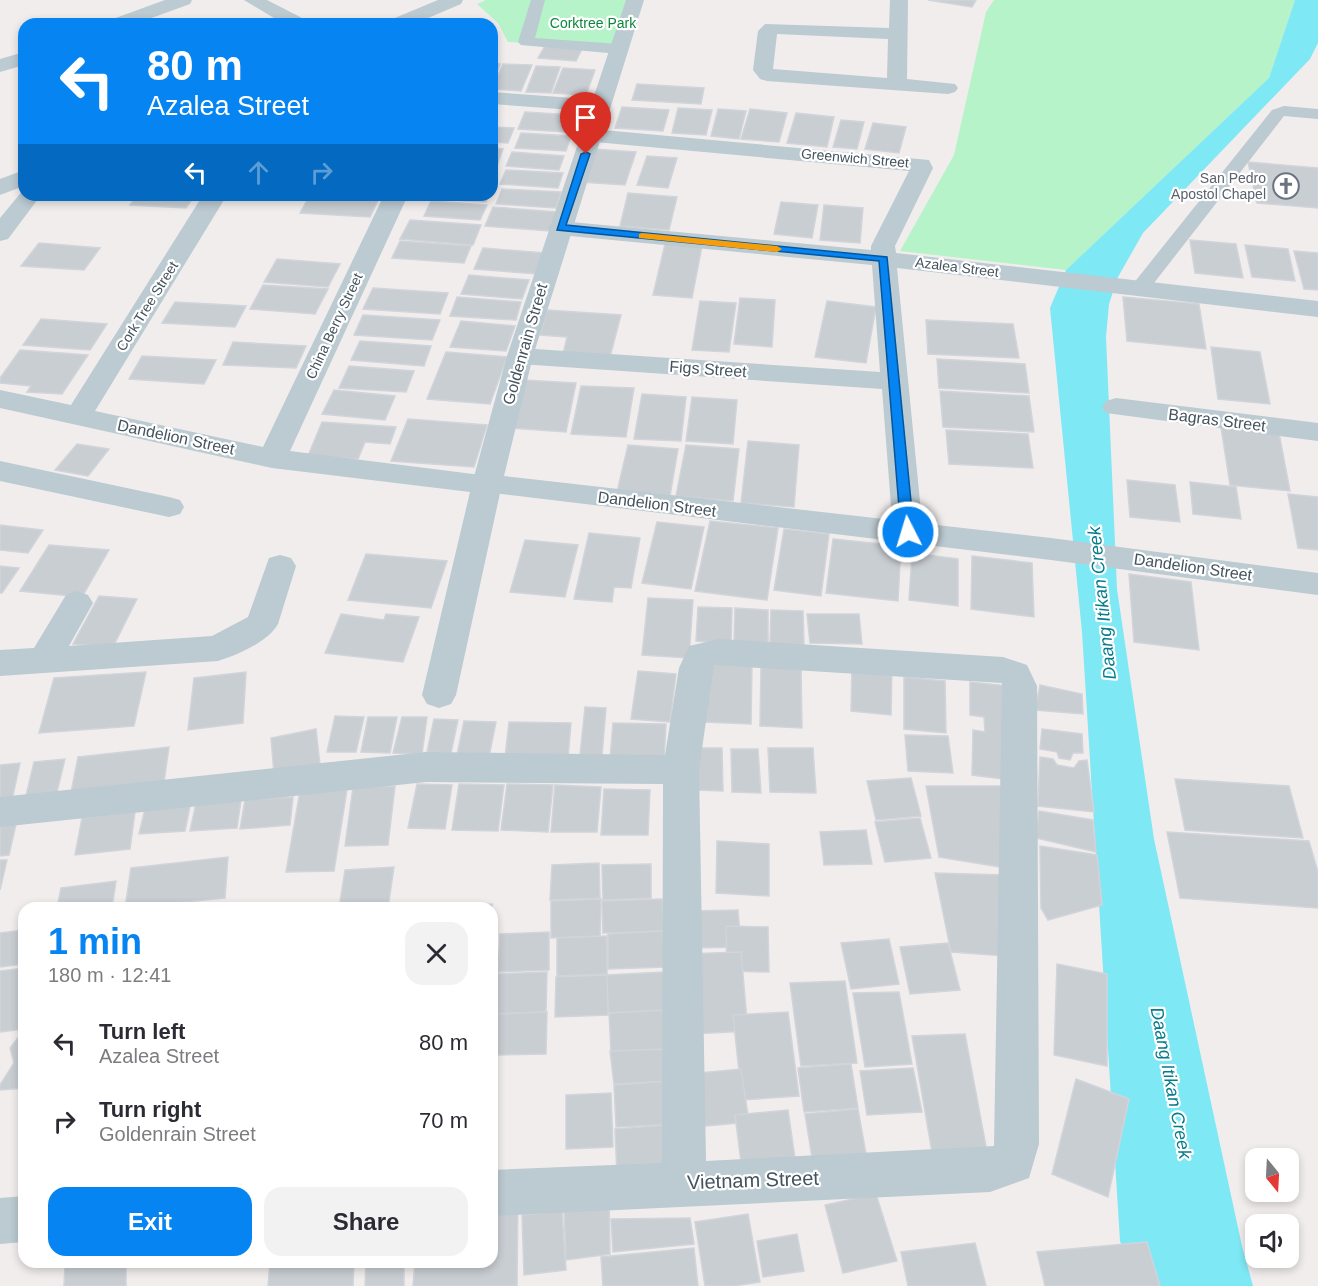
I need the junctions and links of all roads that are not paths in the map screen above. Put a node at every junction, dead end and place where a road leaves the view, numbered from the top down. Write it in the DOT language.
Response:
graph roads {
  1 [pos="183,0"];
  2 [pos="253,0"];
  3 [pos="454,0"];
  4 [pos="538,0"];
  5 [pos="635,0"];
  6 [pos="899,0"];
  7 [pos="134,18"];
  8 [pos="288,18"];
  9 [pos="411,18"];
  10 [pos="897,34"];
  11 [pos="619,49"];
  12 [pos="18,60"];
  13 [pos="0,66"];
  14 [pos="897,84"];
  15 [pos="948,88"];
  16 [pos="498,98"];
  17 [pos="600,106"];
  18 [pos="1318,114"];
  19 [pos="592,136"];
  20 [pos="18,180"];
  21 [pos="0,188"];
  22 [pos="25,201"];
  23 [pos="211,201"];
  24 [pos="393,201"];
  25 [pos="560,228"];
  26 [pos="0,234"];
  27 [pos="884,259"];
  28 [pos="1129,287"];
  29 [pos="1318,309"];
  30 [pos="520,356"];
  31 [pos="895,381"];
  32 [pos="0,399"];
  33 [pos="1116,407"];
  34 [pos="78,416"];
  35 [pos="1318,432"];
  36 [pos="272,458"];
  37 [pos="1,474"];
  38 [pos="487,484"];
  39 [pos="170,507"];
  40 [pos="908,532"];
  41 [pos="280,566"];
  42 [pos="1318,584"];
  43 [pos="77,603"];
  44 [pos="45,659"];
  45 [pos="0,663"];
  46 [pos="439,695"];
  47 [pos="681,770"];
  48 [pos="0,812"];
  49 [pos="684,1183"];
  50 [pos="498,1192"];
  51 [pos="18,1220"];
  52 [pos="0,1221"];
  1 -- 7 [label="street"];
  2 -- 8 [label="street"];
  3 -- 9 [label="street"];
  4 -- 11 [label="lane"];
  5 -- 11 [label="street, Goldenrain Street"];
  6 -- 10 [label="street"];
  10 -- 14 [label="street"];
  10 -- 14 [label="street"];
  11 -- 17 [label="street, Goldenrain Street"];
  12 -- 13 [label="street"];
  14 -- 15 [label="street"];
  16 -- 17 [label="street"];
  17 -- 19 [label="street, Goldenrain Street"];
  18 -- 28 [label="lane"];
  19 -- 25 [label="street, Goldenrain Street"];
  19 -- 27 [label="street, Greenwich Street"];
  20 -- 21 [label="street"];
  22 -- 26 [label="street"];
  23 -- 34 [label="street, Cork Tree Street"];
  24 -- 36 [label="street, China Berry Street"];
  25 -- 27 [label="street, Azalea Street"];
  25 -- 30 [label="street, Goldenrain Street"];
  27 -- 28 [label="street, Azalea Street"];
  27 -- 31 [label="street, Greenwich Street"];
  28 -- 29 [label="street, Azalea Street"];
  30 -- 31 [label="street, Figs Street"];
  30 -- 38 [label="street, Goldenrain Street"];
  31 -- 40 [label="street, Greenwich Street"];
  32 -- 34 [label="street, Dandelion Street"];
  33 -- 35 [label="street, Bagras Street"];
  34 -- 36 [label="street, Dandelion Street"];
  36 -- 38 [label="street, Dandelion Street"];
  37 -- 39 [label="street"];
  38 -- 40 [label="street, Dandelion Street"];
  38 -- 46 [label="street, Goldenrain Street"];
  40 -- 42 [label="street, Dandelion Street"];
  41 -- 44 [label="street"];
  43 -- 44 [label="street"];
  44 -- 45 [label="street"];
  47 -- 48 [label="street"];
  47 -- 49 [label="street"];
  47 -- 49 [label="street, Vietnam Street"];
  49 -- 50 [label="street, Vietnam Street"];
  51 -- 52 [label="street"];
}
